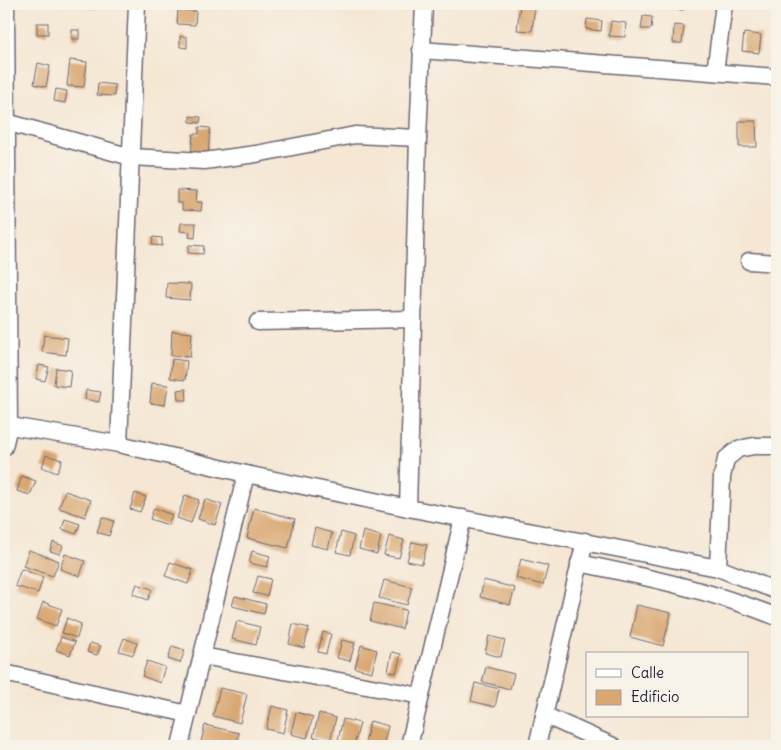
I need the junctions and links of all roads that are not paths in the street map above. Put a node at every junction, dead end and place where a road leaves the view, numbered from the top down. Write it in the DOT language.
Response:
graph roads {
  1 [pos="6,4"];
  2 [pos="137,4"];
  3 [pos="424,4"];
  4 [pos="724,4"];
  5 [pos="421,50"];
  6 [pos="715,72"];
  7 [pos="777,77"];
  8 [pos="6,122"];
  9 [pos="418,138"];
  10 [pos="131,157"];
  11 [pos="749,261"];
  12 [pos="777,263"];
  13 [pos="412,319"];
  14 [pos="258,322"];
  15 [pos="6,425"];
  16 [pos="118,444"];
  17 [pos="777,446"];
  18 [pos="4,448"];
  19 [pos="246,474"];
  20 [pos="408,508"];
  21 [pos="463,518"];
  22 [pos="585,541"];
  23 [pos="579,563"];
  24 [pos="718,568"];
  25 [pos="777,591"];
  26 [pos="777,617"];
  27 [pos="202,656"];
  28 [pos="4,673"];
  29 [pos="421,696"];
  30 [pos="188,714"];
  31 [pos="544,716"];
  32 [pos="180,746"];
  33 [pos="409,746"];
  34 [pos="537,746"];
  35 [pos="613,746"];
  1 -- 8 [label="street"];
  2 -- 10 [label="street"];
  3 -- 5 [label="street"];
  4 -- 6 [label="street"];
  5 -- 6 [label="street"];
  5 -- 9 [label="street"];
  6 -- 7 [label="street"];
  8 -- 10 [label="street"];
  8 -- 15 [label="street"];
  9 -- 10 [label="street"];
  9 -- 13 [label="street"];
  10 -- 16 [label="street"];
  11 -- 12 [label="street"];
  13 -- 14 [label="street"];
  13 -- 20 [label="street"];
  15 -- 16 [label="street"];
  15 -- 18 [label="street"];
  16 -- 19 [label="street"];
  17 -- 24 [label="street"];
  19 -- 20 [label="street"];
  19 -- 27 [label="street"];
  20 -- 21 [label="street"];
  21 -- 22 [label="street"];
  21 -- 29 [label="street"];
  22 -- 23 [label="street"];
  22 -- 24 [label="street"];
  23 -- 26 [label="street"];
  23 -- 31 [label="street"];
  24 -- 25 [label="street"];
  27 -- 29 [label="street"];
  27 -- 30 [label="street"];
  28 -- 30 [label="street"];
  29 -- 33 [label="street"];
  30 -- 32 [label="street"];
  31 -- 34 [label="street"];
  31 -- 35 [label="street"];
}
